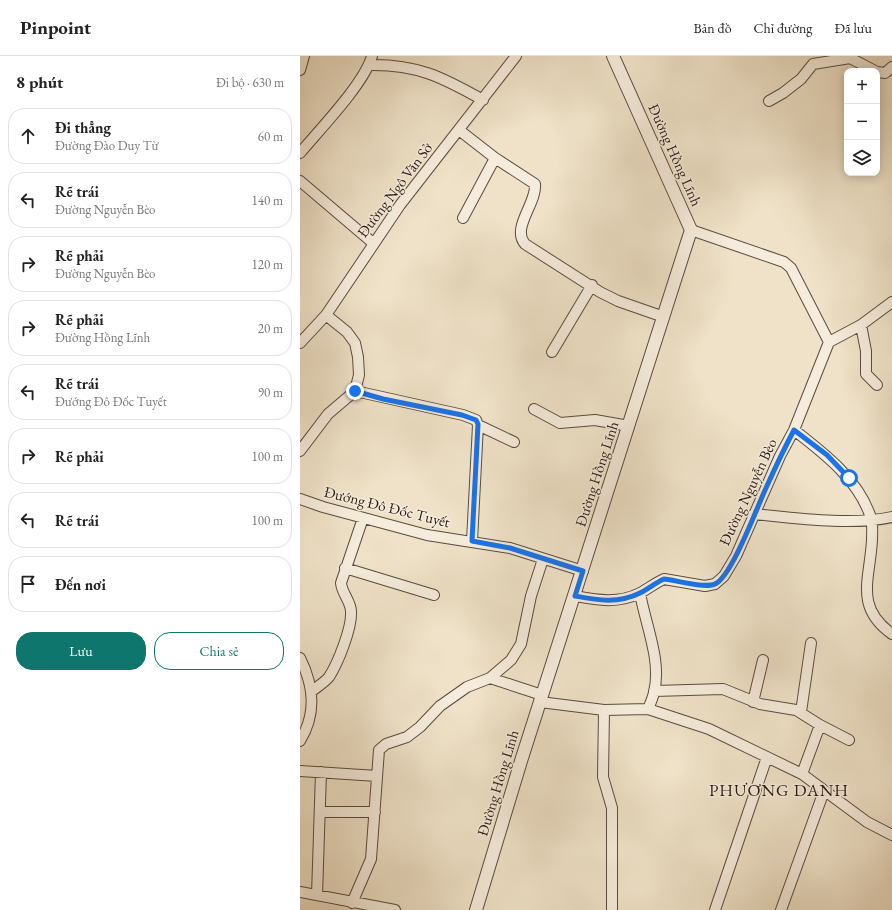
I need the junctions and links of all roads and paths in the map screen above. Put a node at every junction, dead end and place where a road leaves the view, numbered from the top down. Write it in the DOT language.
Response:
graph roads {
  1 [pos="304,56"];
  2 [pos="516,56"];
  3 [pos="613,56"];
  4 [pos="371,61"];
  5 [pos="892,67"];
  6 [pos="869,68"];
  7 [pos="300,70"];
  8 [pos="880,72"];
  9 [pos="483,100"];
  10 [pos="769,101"];
  11 [pos="459,130"];
  12 [pos="300,153"];
  13 [pos="495,158"];
  14 [pos="300,181"];
  15 [pos="463,218"];
  16 [pos="691,230"];
  17 [pos="373,243"];
  18 [pos="592,285"];
  19 [pos="892,302"];
  20 [pos="326,315"];
  21 [pos="664,317"];
  22 [pos="861,325"];
  23 [pos="829,342"];
  24 [pos="300,343"];
  25 [pos="552,352"];
  26 [pos="877,385"];
  27 [pos="355,391"];
  28 [pos="534,409"];
  29 [pos="478,424"];
  30 [pos="629,426"];
  31 [pos="794,430"];
  32 [pos="514,442"];
  33 [pos="300,451"];
  34 [pos="300,499"];
  35 [pos="754,514"];
  36 [pos="892,517"];
  37 [pos="362,518"];
  38 [pos="872,520"];
  39 [pos="472,541"];
  40 [pos="544,559"];
  41 [pos="345,568"];
  42 [pos="583,571"];
  43 [pos="640,593"];
  44 [pos="434,595"];
  45 [pos="575,596"];
  46 [pos="892,634"];
  47 [pos="812,643"];
  48 [pos="300,658"];
  49 [pos="763,660"];
  50 [pos="490,678"];
  51 [pos="312,691"];
  52 [pos="654,691"];
  53 [pos="541,698"];
  54 [pos="753,702"];
  55 [pos="648,709"];
  56 [pos="604,710"];
  57 [pos="801,712"];
  58 [pos="820,725"];
  59 [pos="849,740"];
  60 [pos="300,741"];
  61 [pos="767,757"];
  62 [pos="300,771"];
  63 [pos="321,772"];
  64 [pos="802,774"];
  65 [pos="377,776"];
  66 [pos="824,791"];
  67 [pos="320,812"];
  68 [pos="376,812"];
  69 [pos="892,835"];
  70 [pos="300,892"];
  71 [pos="317,895"];
  72 [pos="352,903"];
  73 [pos="395,910"];
  74 [pos="476,910"];
  75 [pos="612,910"];
  76 [pos="715,910"];
  77 [pos="781,910"];
  1 -- 7 [label="street"];
  2 -- 9 [label="street, Đường Ngô Văn Sở"];
  3 -- 16 [label="street, Đường Hồng Lĩnh"];
  4 -- 9 [label="street"];
  4 -- 12 [label="street"];
  5 -- 8 [label="street"];
  6 -- 10 [label="street"];
  9 -- 11 [label="street, Đường Ngô Văn Sở"];
  11 -- 13 [label="street"];
  11 -- 17 [label="street, Đường Ngô Văn Sở"];
  13 -- 15 [label="street"];
  13 -- 18 [label="street"];
  14 -- 17 [label="street"];
  16 -- 21 [label="street, Đường Hồng Lĩnh"];
  16 -- 23 [label="street"];
  17 -- 20 [label="street, Đường Ngô Văn Sở"];
  18 -- 21 [label="street"];
  18 -- 25 [label="street"];
  19 -- 22 [label="street"];
  20 -- 24 [label="street, Đường Ngô Văn Sở"];
  20 -- 27 [label="street"];
  21 -- 30 [label="street, Đường Hồng Lĩnh"];
  22 -- 23 [label="street"];
  22 -- 26 [label="street"];
  23 -- 31 [label="street, Đường Nguyễn Bèo"];
  27 -- 29 [label="street"];
  27 -- 33 [label="street"];
  28 -- 30 [label="street"];
  29 -- 32 [label="street"];
  29 -- 39 [label="street"];
  30 -- 42 [label="street, Đường Hồng Lĩnh"];
  31 -- 35 [label="street, Đường Nguyễn Bèo"];
  31 -- 38 [label="street"];
  34 -- 37 [label="street, Đướng Đô Đốc Tuyết"];
  35 -- 38 [label="street"];
  35 -- 43 [label="street, Đường Nguyễn Bèo"];
  36 -- 38 [label="street"];
  37 -- 39 [label="street, Đướng Đô Đốc Tuyết"];
  37 -- 41 [label="street"];
  38 -- 46 [label="street"];
  39 -- 40 [label="street, Đướng Đô Đốc Tuyết"];
  40 -- 42 [label="street, Đướng Đô Đốc Tuyết"];
  40 -- 50 [label="street"];
  41 -- 44 [label="street"];
  41 -- 51 [label="street"];
  42 -- 45 [label="street, Đường Hồng Lĩnh"];
  43 -- 45 [label="street, Đường Nguyễn Bèo"];
  43 -- 52 [label="street"];
  45 -- 53 [label="street, Đường Hồng Lĩnh"];
  47 -- 57 [label="street"];
  48 -- 51 [label="street"];
  49 -- 54 [label="street"];
  50 -- 53 [label="street"];
  50 -- 65 [label="street"];
  51 -- 60 [label="street"];
  52 -- 54 [label="street"];
  52 -- 55 [label="street"];
  53 -- 56 [label="street"];
  53 -- 74 [label="street, Đường Hồng Lĩnh"];
  54 -- 57 [label="street"];
  55 -- 56 [label="street"];
  55 -- 61 [label="street"];
  56 -- 75 [label="street"];
  57 -- 58 [label="street"];
  58 -- 59 [label="street"];
  58 -- 64 [label="street"];
  61 -- 64 [label="street"];
  61 -- 76 [label="street"];
  62 -- 63 [label="street"];
  63 -- 65 [label="street"];
  63 -- 67 [label="street"];
  64 -- 66 [label="street"];
  65 -- 68 [label="street"];
  66 -- 69 [label="street"];
  66 -- 77 [label="street"];
  67 -- 68 [label="street"];
  67 -- 71 [label="street"];
  68 -- 72 [label="street"];
  70 -- 71 [label="street"];
  71 -- 72 [label="street"];
  72 -- 73 [label="street"];
}
